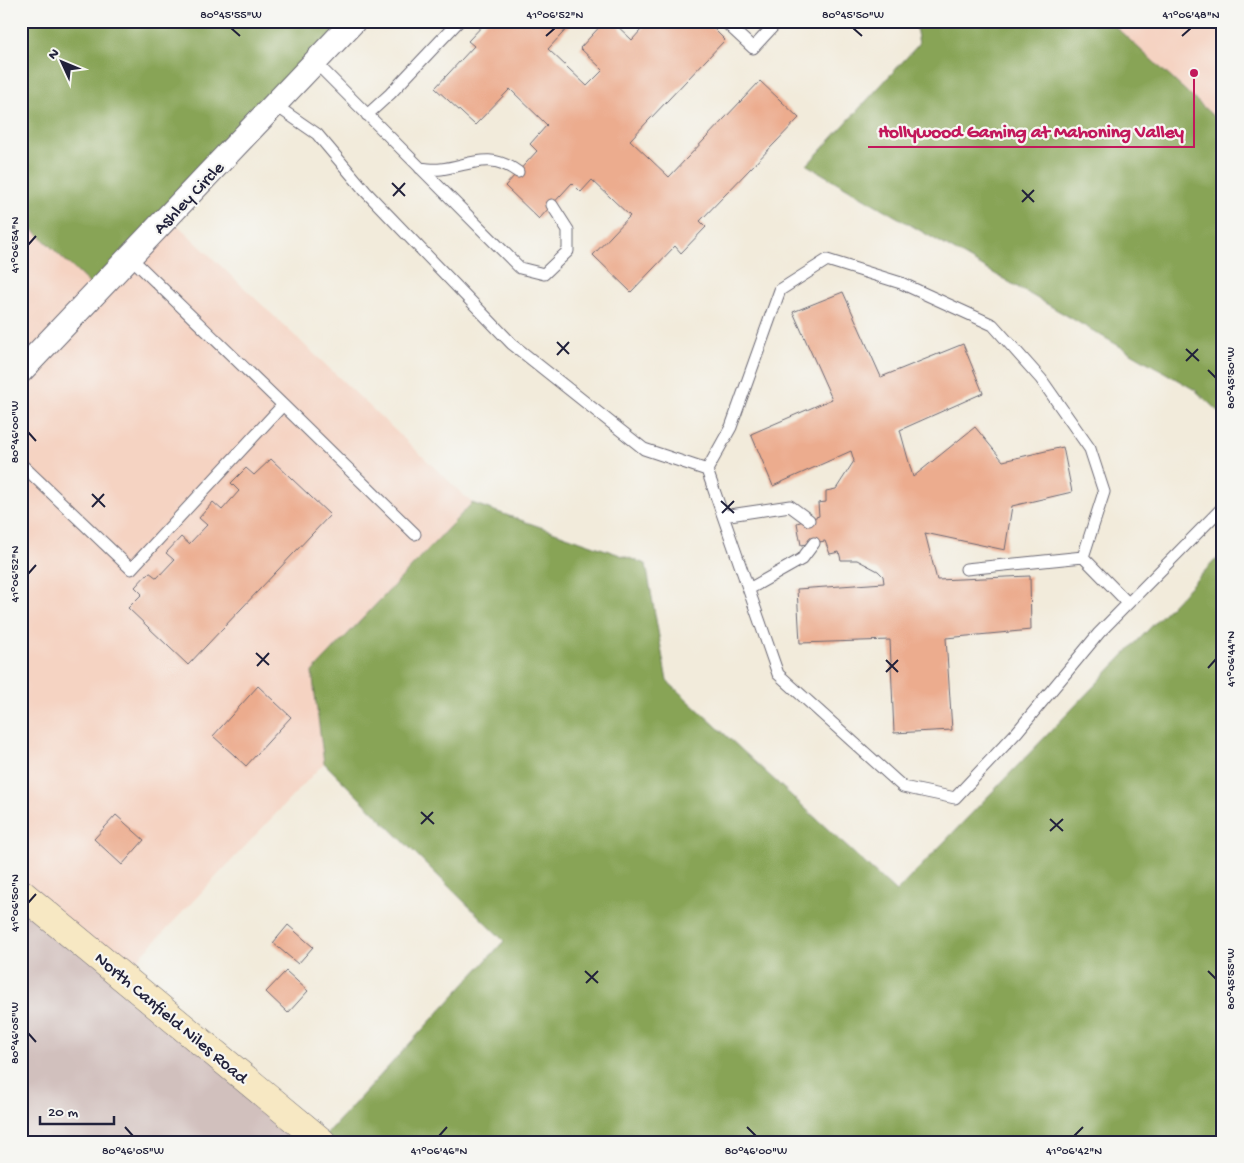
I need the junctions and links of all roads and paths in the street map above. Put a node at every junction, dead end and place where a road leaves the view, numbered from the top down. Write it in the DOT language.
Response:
graph roads {
  1 [pos="354,21"];
  2 [pos="459,21"];
  3 [pos="724,21"];
  4 [pos="778,21"];
  5 [pos="315,62"];
  6 [pos="275,105"];
  7 [pos="367,115"];
  8 [pos="420,168"];
  9 [pos="518,172"];
  10 [pos="552,205"];
  11 [pos="130,257"];
  12 [pos="21,371"];
  13 [pos="283,405"];
  14 [pos="21,464"];
  15 [pos="707,470"];
  16 [pos="1223,507"];
  17 [pos="723,516"];
  18 [pos="809,520"];
  19 [pos="415,534"];
  20 [pos="814,543"];
  21 [pos="1084,557"];
  22 [pos="966,569"];
  23 [pos="749,589"];
  24 [pos="1128,603"];
  25 [pos="21,893"];
  26 [pos="321,1141"];
  1 -- 5 [label="street, Ashley Circle"];
  2 -- 7 [label="lane"];
  3 -- 4 [label="lane"];
  5 -- 6 [label="street, Ashley Circle"];
  5 -- 7 [label="lane"];
  6 -- 11 [label="street, Ashley Circle"];
  6 -- 15 [label="lane"];
  7 -- 8 [label="lane"];
  8 -- 9 [label="lane"];
  8 -- 10 [label="lane"];
  11 -- 12 [label="street, Ashley Circle"];
  11 -- 13 [label="lane"];
  13 -- 14 [label="lane"];
  13 -- 19 [label="lane"];
  15 -- 17 [label="lane"];
  15 -- 21 [label="lane"];
  16 -- 24 [label="lane"];
  17 -- 18 [label="lane"];
  17 -- 23 [label="lane"];
  20 -- 23 [label="lane"];
  21 -- 22 [label="lane"];
  21 -- 24 [label="lane"];
  23 -- 24 [label="lane"];
  25 -- 26 [label="main road, North Canfield Niles Road"];
}
